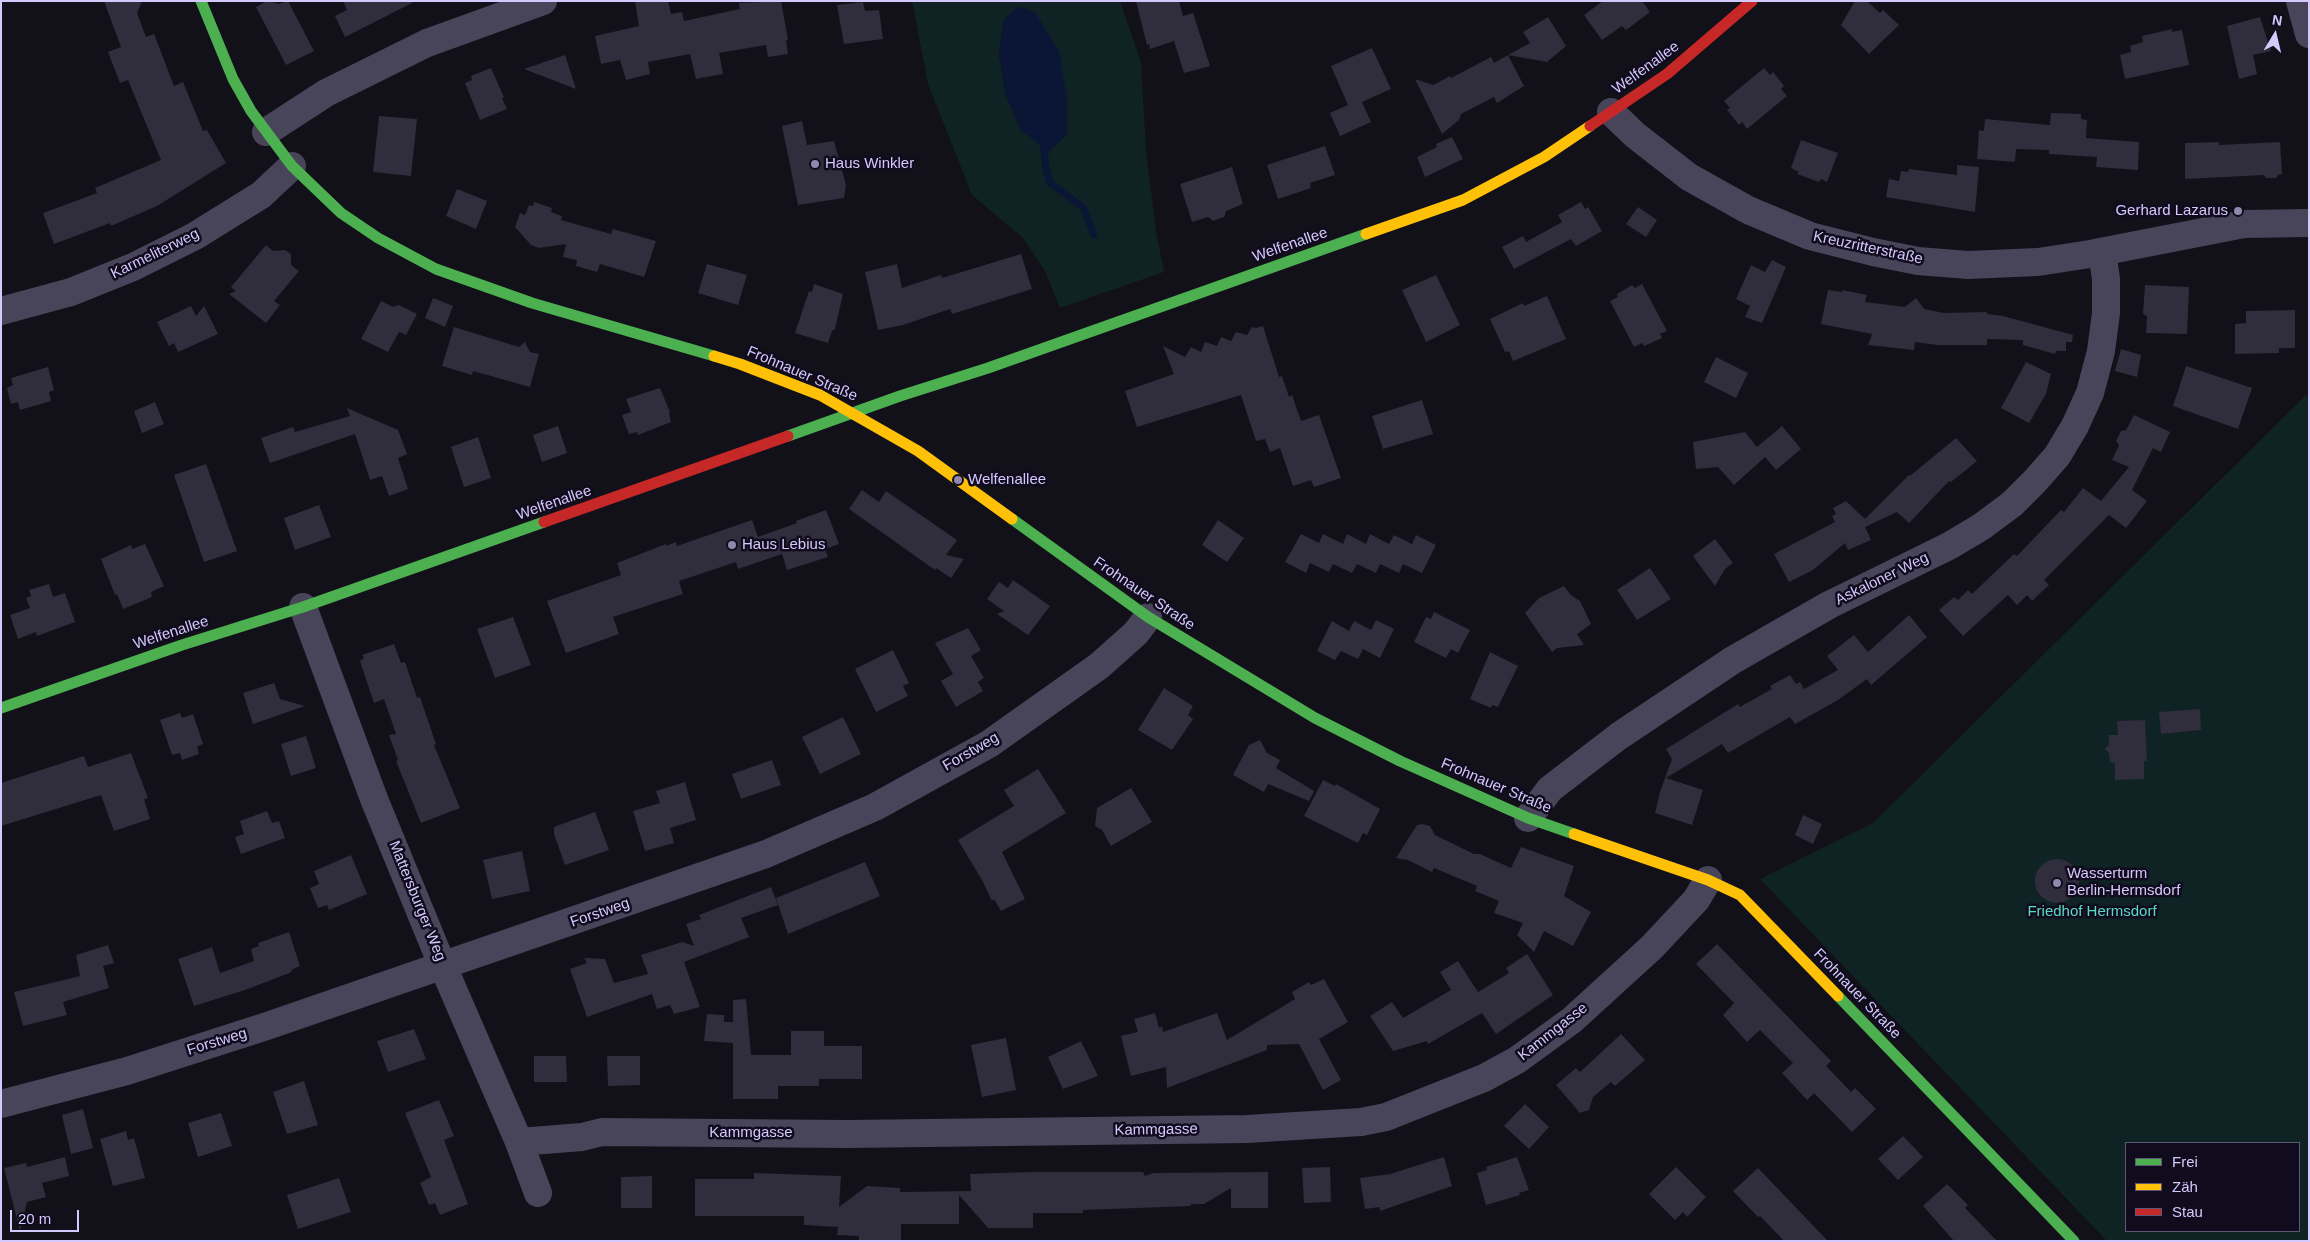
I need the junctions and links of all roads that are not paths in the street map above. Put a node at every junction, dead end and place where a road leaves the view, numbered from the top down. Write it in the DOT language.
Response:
graph roads {
  1 [pos="201,1"];
  2 [pos="543,1"];
  3 [pos="1752,1"];
  4 [pos="2300,1"];
  5 [pos="2309,34"];
  6 [pos="1611,112"];
  7 [pos="266,132"];
  8 [pos="292,166"];
  9 [pos="2309,223"];
  10 [pos="2102,252"];
  11 [pos="1,311"];
  12 [pos="855,413"];
  13 [pos="303,607"];
  14 [pos="1148,617"];
  15 [pos="1,708"];
  16 [pos="1528,818"];
  17 [pos="1708,880"];
  18 [pos="444,967"];
  19 [pos="1,1104"];
  20 [pos="519,1142"];
  21 [pos="538,1193"];
  22 [pos="2074,1241"];
  1 -- 7 [label="street, Frohnauer Straße"];
  2 -- 7 [label="street"];
  3 -- 6 [label="street, Welfenallee"];
  4 -- 5 [label="street"];
  6 -- 10 [label="street, Kreuzritterstraße"];
  6 -- 12 [label="street, Welfenallee"];
  7 -- 8 [label="street, Frohnauer Straße"];
  8 -- 11 [label="street, Karmeliterweg"];
  8 -- 12 [label="street, Frohnauer Straße"];
  9 -- 10 [label="street, Kreuzritterstraße"];
  10 -- 16 [label="street, Askaloner Weg"];
  12 -- 13 [label="street, Welfenallee"];
  12 -- 14 [label="street, Frohnauer Straße"];
  13 -- 15 [label="street, Welfenallee"];
  13 -- 18 [label="street, Mattersburger Weg"];
  14 -- 16 [label="street, Frohnauer Straße"];
  14 -- 18 [label="street, Forstweg"];
  16 -- 17 [label="street, Frohnauer Straße"];
  17 -- 20 [label="street, Kammgasse"];
  17 -- 22 [label="street, Frohnauer Straße"];
  18 -- 19 [label="street, Forstweg"];
  18 -- 20 [label="street, Mattersburger Weg"];
  20 -- 21 [label="street, Mattersburger Weg"];
}
